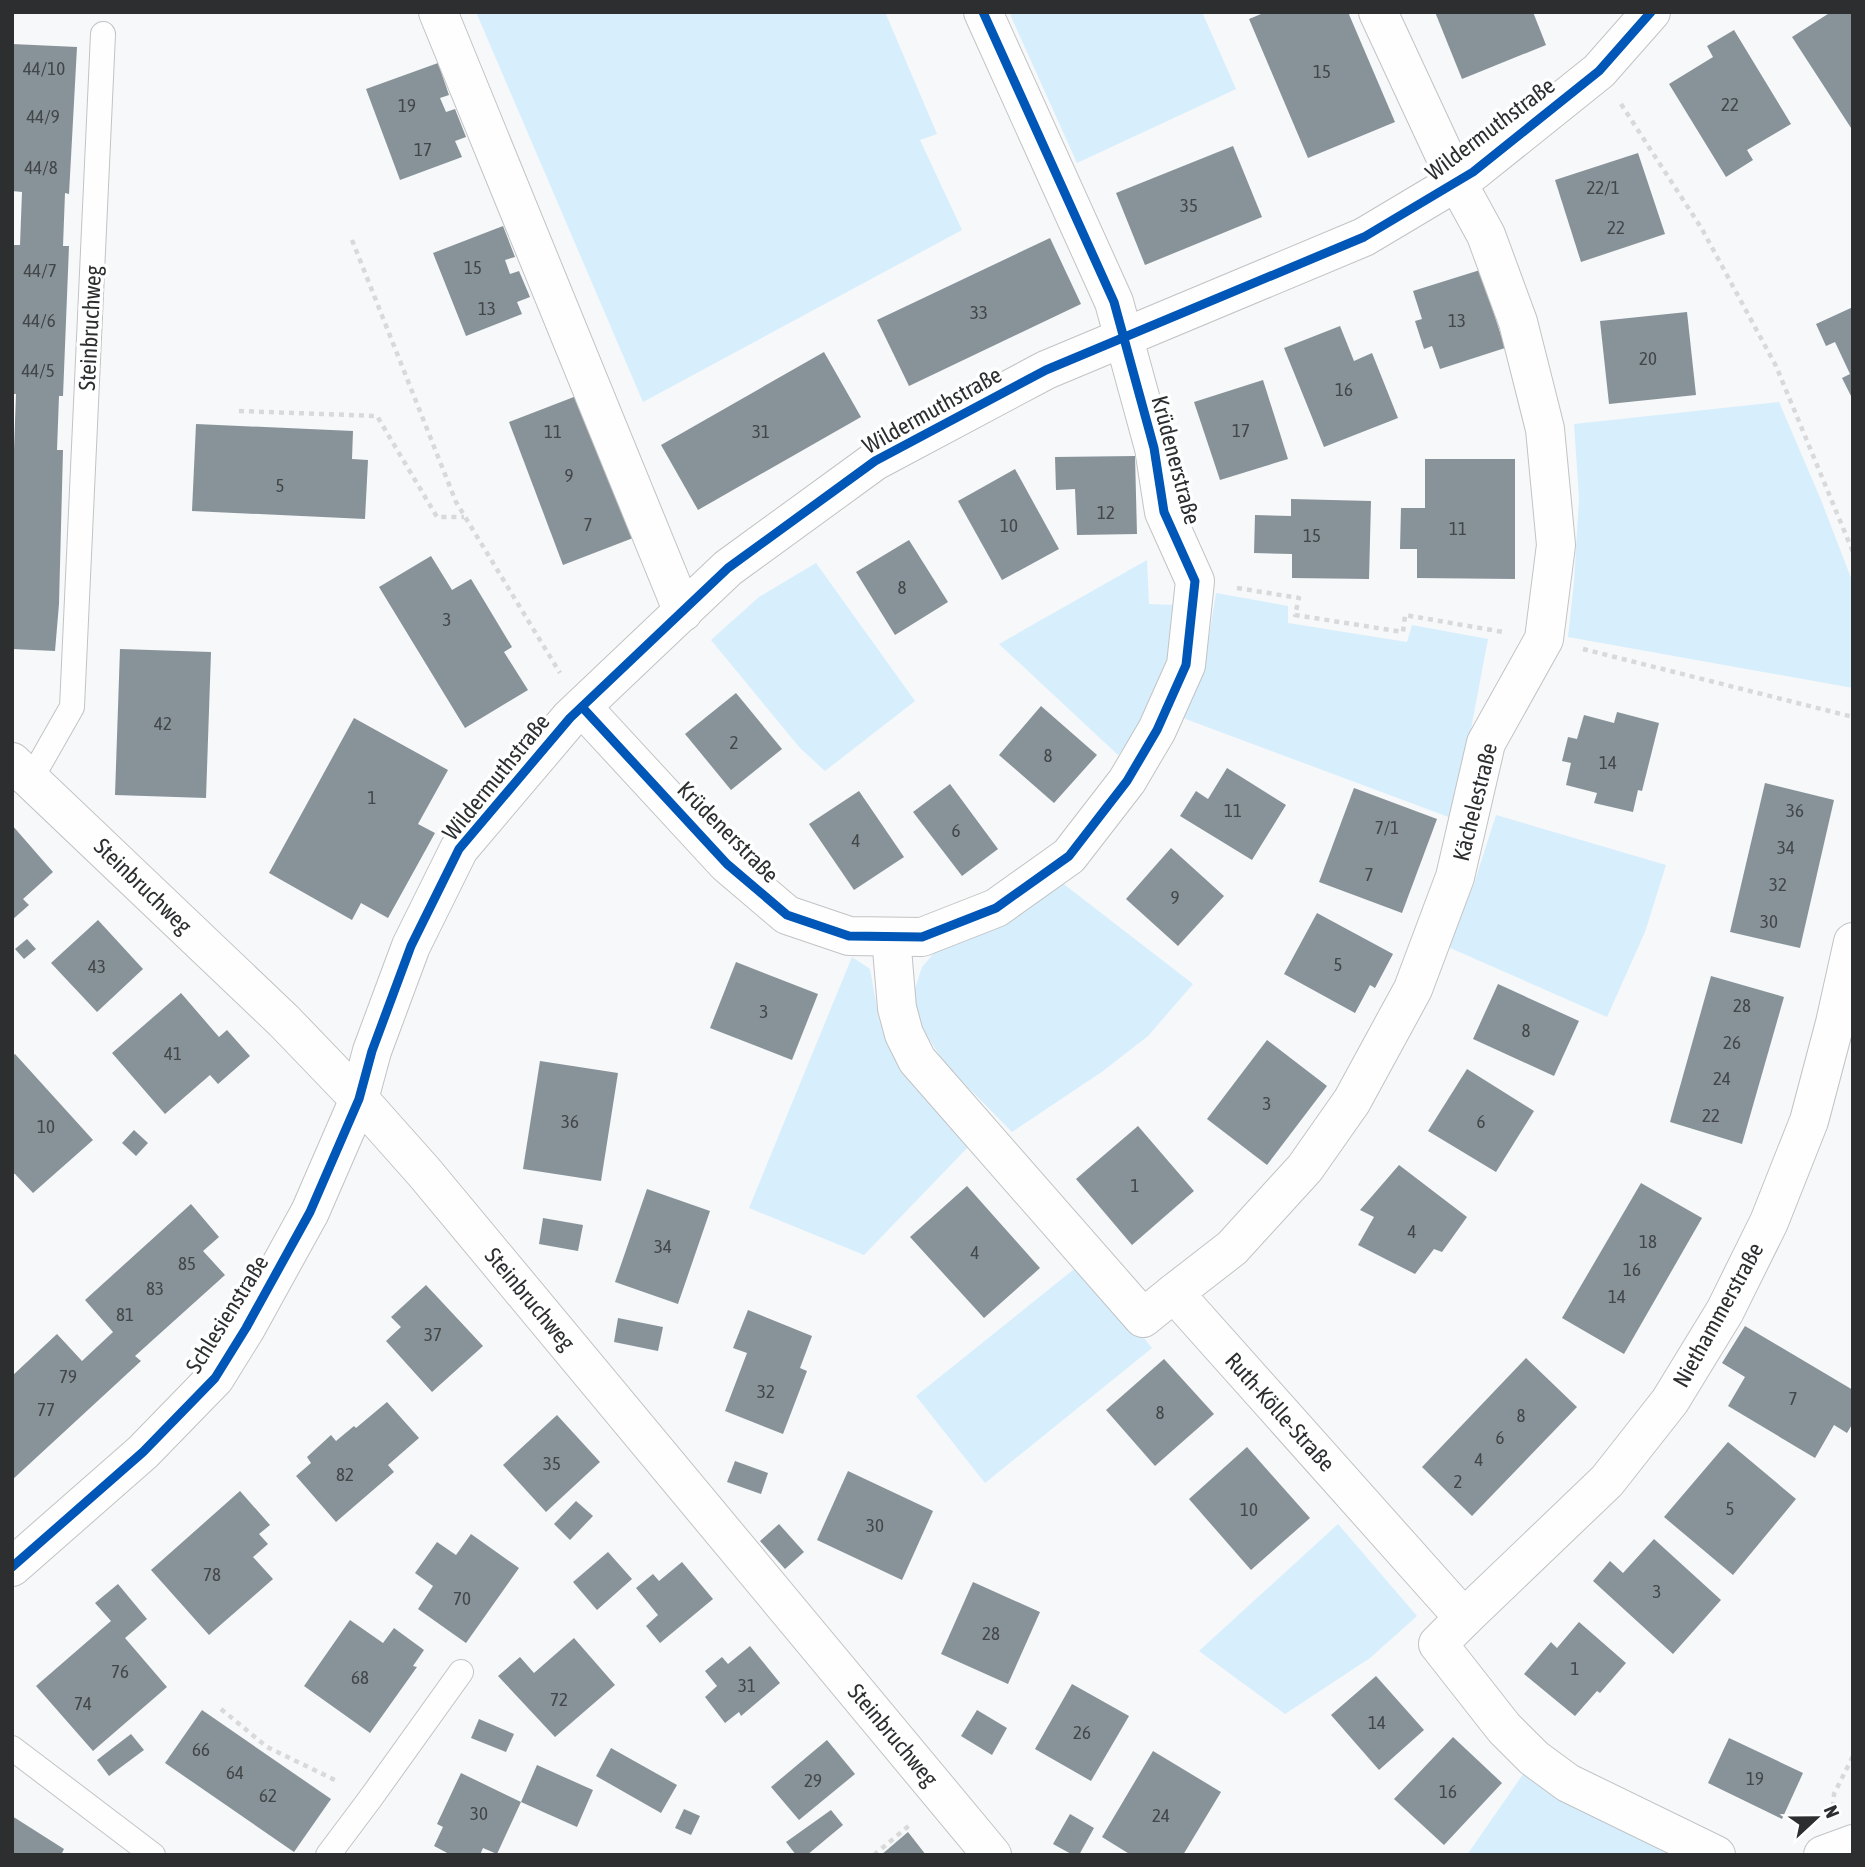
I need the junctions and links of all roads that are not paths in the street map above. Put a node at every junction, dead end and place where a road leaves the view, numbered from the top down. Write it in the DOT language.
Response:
graph roads {
  1 [pos="438,12"];
  2 [pos="983,12"];
  3 [pos="1378,12"];
  4 [pos="1651,12"];
  5 [pos="103,34"];
  6 [pos="1457,182"];
  7 [pos="1124,338"];
  8 [pos="682,612"];
  9 [pos="582,707"];
  10 [pos="22,770"];
  11 [pos="891,937"];
  12 [pos="1853,942"];
  13 [pos="359,1098"];
  14 [pos="1174,1293"];
  15 [pos="12,1567"];
  16 [pos="1464,1618"];
  17 [pos="461,1672"];
  18 [pos="12,1748"];
  19 [pos="1853,1844"];
  20 [pos="153,1855"];
  21 [pos="328,1855"];
  22 [pos="992,1855"];
  23 [pos="1716,1855"];
  24 [pos="1824,1855"];
  1 -- 8 [label="street"];
  2 -- 7 [label="street, Krüdenerstraße"];
  3 -- 6 [label="street, Kächelestraße"];
  4 -- 6 [label="street, Wildermuthstraße"];
  5 -- 10 [label="lane, Steinbruchweg"];
  6 -- 7 [label="street, Wildermuthstraße"];
  6 -- 14 [label="street, Kächelestraße"];
  7 -- 8 [label="street, Wildermuthstraße"];
  7 -- 11 [label="street, Krüdenerstraße"];
  8 -- 9 [label="street, Wildermuthstraße"];
  9 -- 11 [label="street, Krüdenerstraße"];
  9 -- 13 [label="street, Wildermuthstraße"];
  10 -- 13 [label="street, Steinbruchweg"];
  11 -- 14 [label="street"];
  12 -- 16 [label="street, Niethammerstraße"];
  13 -- 15 [label="street, Schlesienstraße"];
  13 -- 22 [label="street, Steinbruchweg"];
  14 -- 16 [label="street, Ruth-Kölle-Straße"];
  16 -- 23 [label="street"];
  17 -- 21 [label="lane"];
  18 -- 20 [label="lane"];
  19 -- 24 [label="street"];
}
